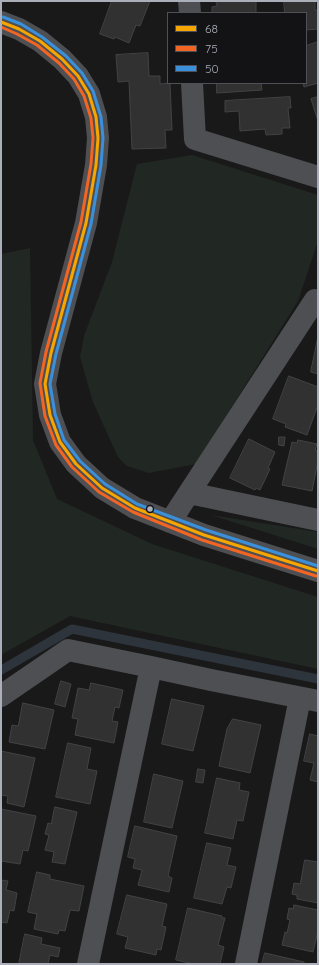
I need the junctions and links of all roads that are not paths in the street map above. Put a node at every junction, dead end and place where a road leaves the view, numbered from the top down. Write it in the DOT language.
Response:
graph roads {
  1 [pos="189,1"];
  2 [pos="190,12"];
  3 [pos="1,22"];
  4 [pos="192,84"];
  5 [pos="318,177"];
  6 [pos="318,301"];
  7 [pos="189,493"];
  8 [pos="318,520"];
  9 [pos="170,522"];
  10 [pos="318,571"];
  11 [pos="151,667"];
  12 [pos="1,696"];
  13 [pos="309,700"];
  14 [pos="88,964"];
  15 [pos="246,964"];
  1 -- 2 [label="street"];
  3 -- 9 [label="street"];
  4 -- 5 [label="street"];
  6 -- 7 [label="street"];
  7 -- 8 [label="street"];
  7 -- 9 [label="street"];
  9 -- 10 [label="street"];
  11 -- 12 [label="street"];
  11 -- 13 [label="street"];
  11 -- 14 [label="street"];
  13 -- 15 [label="street"];
}
